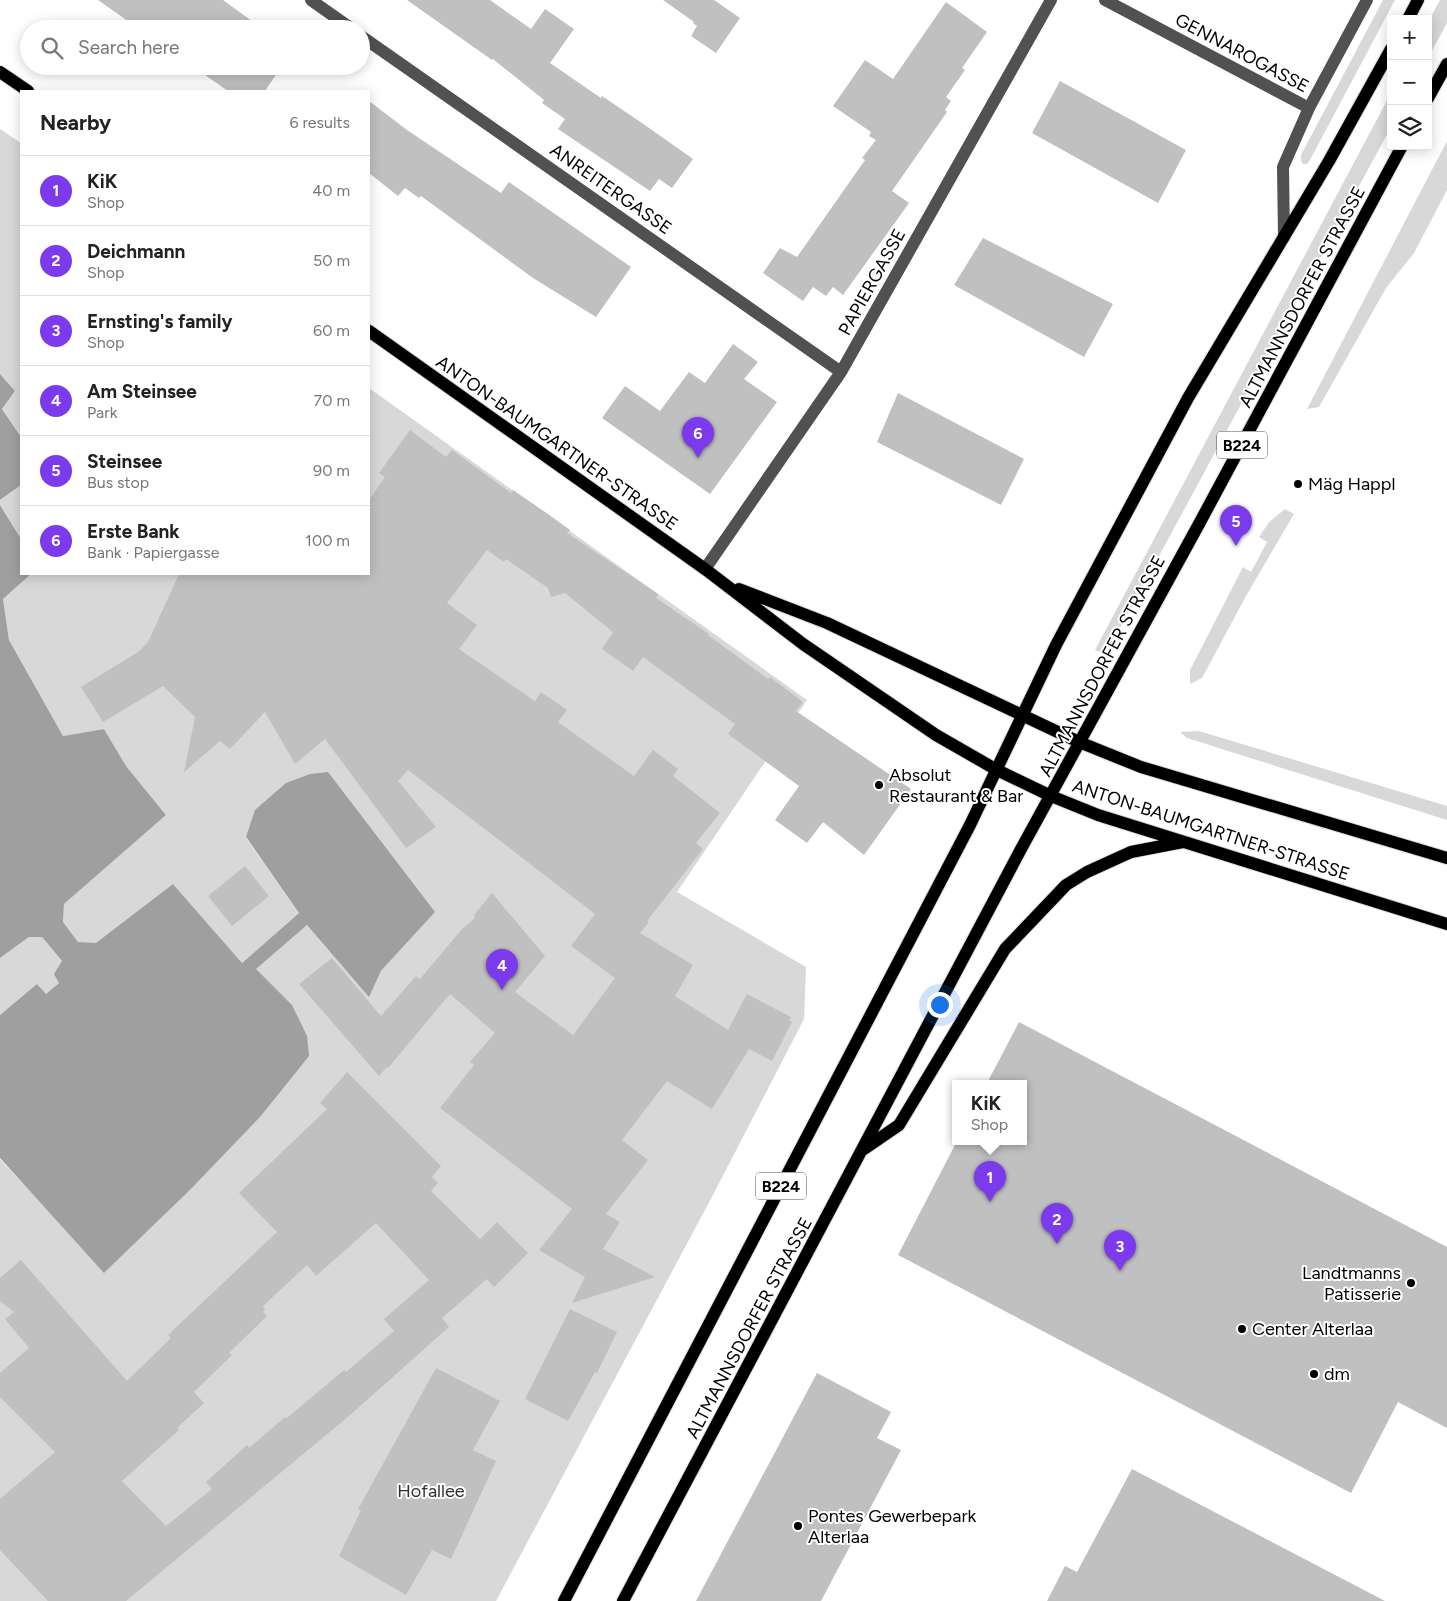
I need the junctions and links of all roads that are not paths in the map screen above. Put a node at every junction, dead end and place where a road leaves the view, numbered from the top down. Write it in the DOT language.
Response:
graph roads {
  1 [pos="310,0"];
  2 [pos="1051,0"];
  3 [pos="1105,0"];
  4 [pos="1367,0"];
  5 [pos="1418,0"];
  6 [pos="1410,15"];
  7 [pos="339,20"];
  8 [pos="370,42"];
  9 [pos="1387,56"];
  10 [pos="1447,64"];
  11 [pos="0,72"];
  12 [pos="27,90"];
  13 [pos="1432,91"];
  14 [pos="1309,108"];
  15 [pos="1400,150"];
  16 [pos="1284,237"];
  17 [pos="370,332"];
  18 [pos="841,372"];
  19 [pos="705,569"];
  20 [pos="725,583"];
  21 [pos="1023,716"];
  22 [pos="1079,742"];
  23 [pos="997,770"];
  24 [pos="1051,796"];
  25 [pos="1186,842"];
  26 [pos="1447,858"];
  27 [pos="1447,924"];
  28 [pos="862,1151"];
  29 [pos="564,1601"];
  30 [pos="623,1601"];
  1 -- 7 [label="street"];
  2 -- 18 [label="street, PAPIERGASSE"];
  3 -- 14 [label="street, GENNAROGASSE"];
  4 -- 14 [label="street"];
  5 -- 6 [label="main road"];
  8 -- 18 [label="street, ANREITERGASSE"];
  9 -- 16 [label="main road, ALTMANNSDORFER STRASSE / B224"];
  10 -- 13 [label="main road"];
  11 -- 12 [label="main road"];
  14 -- 16 [label="street"];
  15 -- 22 [label="main road, ALTMANNSDORFER STRASSE / B224"];
  16 -- 21 [label="main road, ALTMANNSDORFER STRASSE / B224"];
  17 -- 19 [label="main road, ANTON-BAUMGARTNER-STRASSE"];
  18 -- 19 [label="street, PAPIERGASSE"];
  19 -- 20 [label="main road, ANTON-BAUMGARTNER-STRASSE"];
  20 -- 21 [label="main road, ANTON-BAUMGARTNER-STRASSE"];
  20 -- 23 [label="main road, ANTON-BAUMGARTNER-STRASSE"];
  21 -- 22 [label="main road, ANTON-BAUMGARTNER-STRASSE"];
  21 -- 23 [label="main road, ALTMANNSDORFER STRASSE / B224"];
  22 -- 24 [label="main road, ALTMANNSDORFER STRASSE / B224"];
  22 -- 26 [label="main road, ANTON-BAUMGARTNER-STRASSE"];
  23 -- 24 [label="main road, ANTON-BAUMGARTNER-STRASSE"];
  23 -- 29 [label="main road, ALTMANNSDORFER STRASSE / B224"];
  24 -- 25 [label="main road, ANTON-BAUMGARTNER-STRASSE"];
  24 -- 28 [label="main road, ALTMANNSDORFER STRASSE / B224"];
  25 -- 27 [label="main road, ANTON-BAUMGARTNER-STRASSE"];
  25 -- 28 [label="main road"];
  28 -- 30 [label="main road, ALTMANNSDORFER STRASSE / B224"];
}
